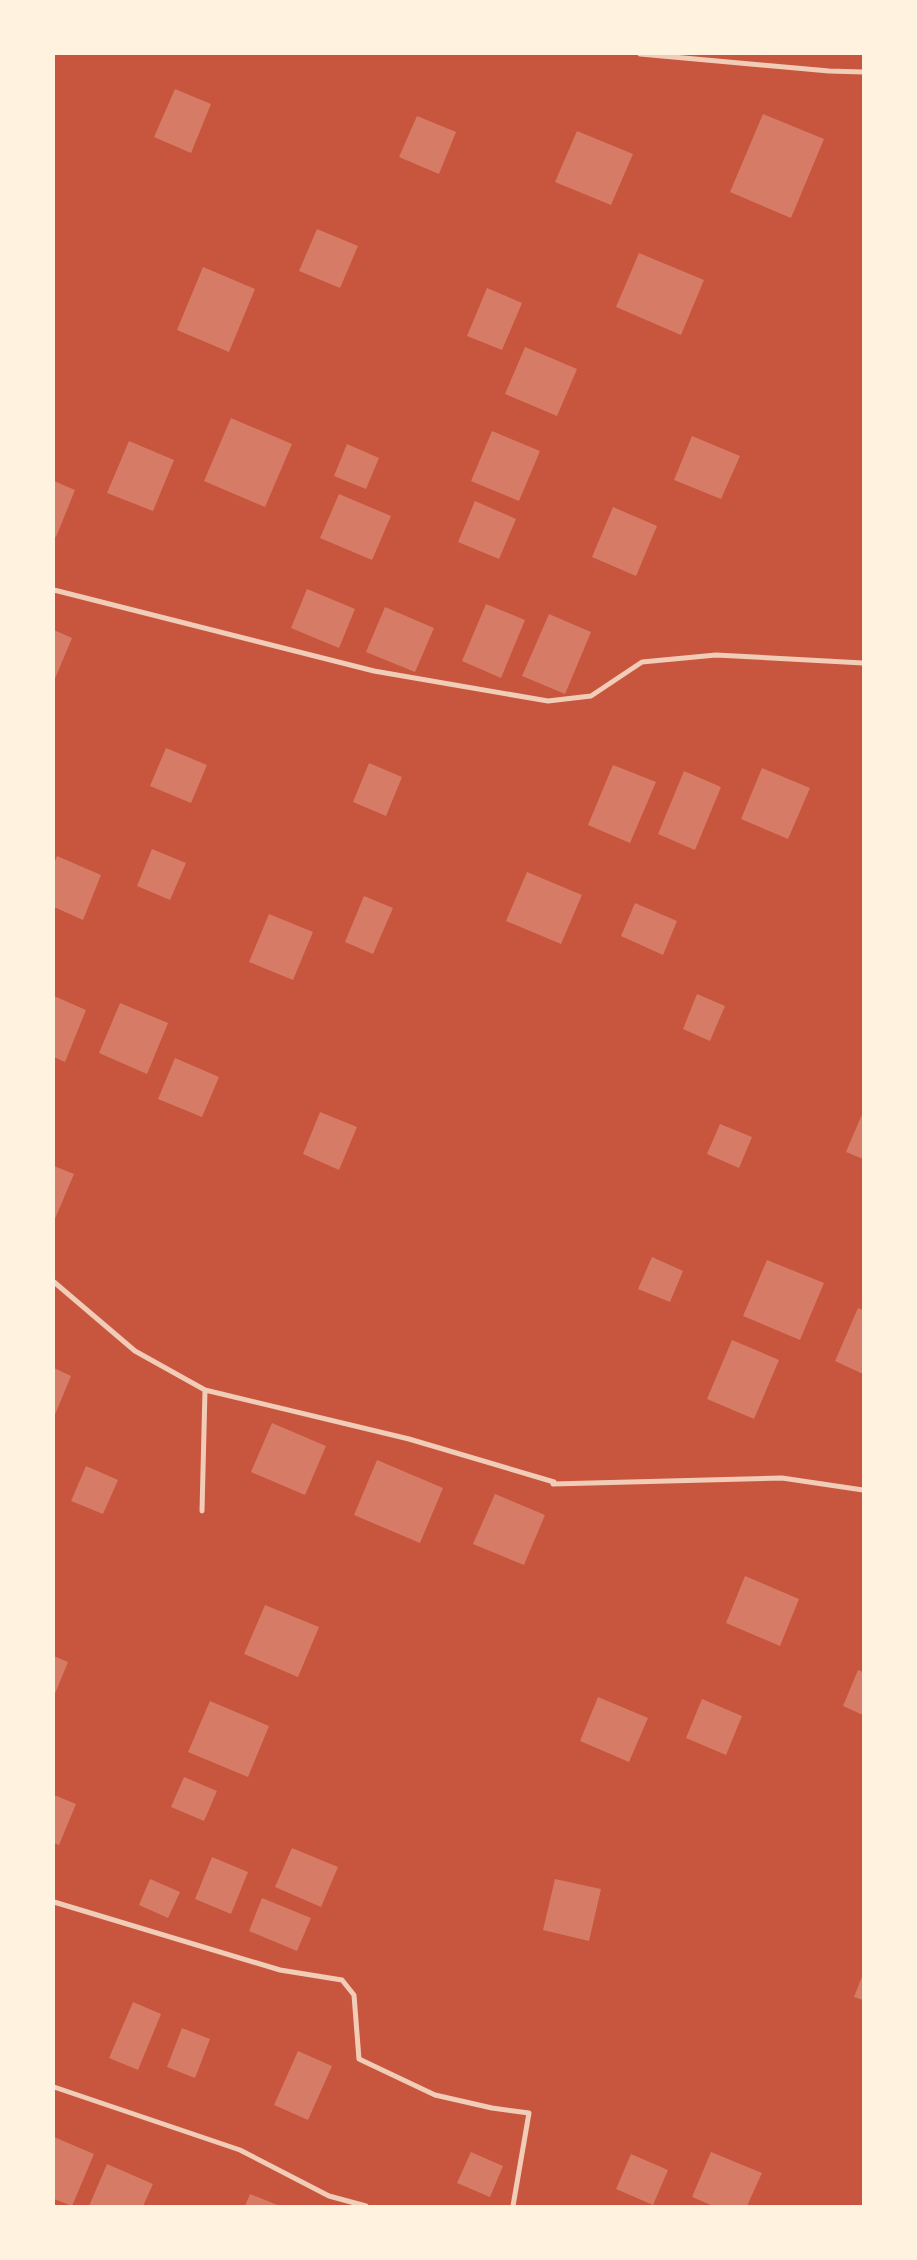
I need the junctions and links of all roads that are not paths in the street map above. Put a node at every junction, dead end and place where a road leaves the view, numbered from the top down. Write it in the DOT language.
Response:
graph roads {
  1 [pos="640,54"];
  2 [pos="863,72"];
  3 [pos="54,590"];
  4 [pos="863,662"];
  5 [pos="54,1282"];
  6 [pos="205,1390"];
  7 [pos="863,1490"];
  8 [pos="202,1511"];
  9 [pos="54,1902"];
  10 [pos="54,2086"];
  11 [pos="366,2206"];
  12 [pos="513,2206"];
  1 -- 2 [label="street"];
  3 -- 4 [label="street"];
  5 -- 6 [label="street"];
  6 -- 7 [label="street"];
  6 -- 8 [label="street"];
  9 -- 12 [label="street"];
  10 -- 11 [label="street"];
}
